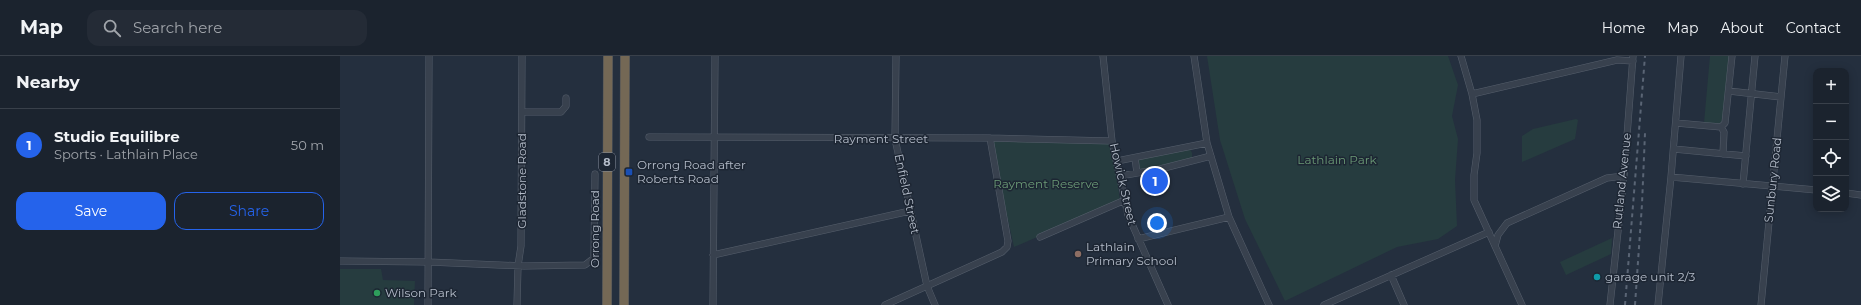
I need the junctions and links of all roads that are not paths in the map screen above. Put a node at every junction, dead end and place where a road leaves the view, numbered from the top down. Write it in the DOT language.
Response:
graph roads {
  1 [pos="429,56"];
  2 [pos="522,56"];
  3 [pos="608,56"];
  4 [pos="625,56"];
  5 [pos="715,56"];
  6 [pos="896,56"];
  7 [pos="1103,56"];
  8 [pos="1194,56"];
  9 [pos="1461,56"];
  10 [pos="1681,56"];
  11 [pos="1732,56"];
  12 [pos="1755,56"];
  13 [pos="1785,56"];
  14 [pos="1633,59"];
  15 [pos="1729,91"];
  16 [pos="1472,94"];
  17 [pos="1752,94"];
  18 [pos="1781,97"];
  19 [pos="566,98"];
  20 [pos="522,112"];
  21 [pos="1676,123"];
  22 [pos="1722,127"];
  23 [pos="649,136"];
  24 [pos="714,137"];
  25 [pos="990,138"];
  26 [pos="895,139"];
  27 [pos="1112,141"];
  28 [pos="1207,143"];
  29 [pos="1189,147"];
  30 [pos="1674,149"];
  31 [pos="1723,154"];
  32 [pos="1211,156"];
  33 [pos="1746,156"];
  34 [pos="1135,158"];
  35 [pos="1192,160"];
  36 [pos="1117,162"];
  37 [pos="1137,173"];
  38 [pos="595,174"];
  39 [pos="1120,176"];
  40 [pos="1624,176"];
  41 [pos="1671,177"];
  42 [pos="1743,184"];
  43 [pos="1772,186"];
  44 [pos="1813,190"];
  45 [pos="1849,193"];
  46 [pos="1861,195"];
  47 [pos="1125,200"];
  48 [pos="910,211"];
  49 [pos="1229,216"];
  50 [pos="1489,232"];
  51 [pos="1040,237"];
  52 [pos="1138,239"];
  53 [pos="1495,246"];
  54 [pos="713,255"];
  55 [pos="340,261"];
  56 [pos="429,262"];
  57 [pos="518,266"];
  58 [pos="1391,275"];
  59 [pos="927,286"];
  60 [pos="428,305"];
  61 [pos="516,305"];
  62 [pos="607,305"];
  63 [pos="624,305"];
  64 [pos="713,305"];
  65 [pos="885,305"];
  66 [pos="935,305"];
  67 [pos="1168,305"];
  68 [pos="1269,305"];
  69 [pos="1324,305"];
  70 [pos="1404,305"];
  71 [pos="1522,305"];
  72 [pos="1610,305"];
  73 [pos="1658,305"];
  74 [pos="1761,305"];
  1 -- 56 [label="street"];
  2 -- 20 [label="street, Gladstone Road"];
  3 -- 62 [label="highway, Orrong Road / 8"];
  4 -- 63 [label="highway, 8"];
  5 -- 24 [label="street"];
  6 -- 26 [label="street, Enfield Street"];
  7 -- 27 [label="street, Howick Street"];
  8 -- 28 [label="street"];
  9 -- 16 [label="street"];
  10 -- 21 [label="street"];
  11 -- 15 [label="street"];
  12 -- 17 [label="street"];
  13 -- 18 [label="street, Sunbury Road"];
  14 -- 16 [label="street"];
  14 -- 40 [label="street, Rutland Avenue"];
  15 -- 17 [label="street"];
  15 -- 22 [label="street"];
  16 -- 50 [label="street"];
  17 -- 18 [label="street"];
  17 -- 33 [label="street"];
  18 -- 43 [label="street, Sunbury Road"];
  19 -- 20 [label="street"];
  20 -- 57 [label="street, Gladstone Road"];
  21 -- 22 [label="street"];
  21 -- 30 [label="street"];
  22 -- 31 [label="street"];
  23 -- 24 [label="street, Rayment Street"];
  24 -- 26 [label="street, Rayment Street"];
  24 -- 54 [label="street"];
  25 -- 26 [label="street, Rayment Street"];
  25 -- 27 [label="street, Rayment Street"];
  25 -- 59 [label="street"];
  26 -- 48 [label="street, Enfield Street"];
  27 -- 36 [label="street, Howick Street"];
  28 -- 29 [label="street"];
  28 -- 32 [label="street"];
  29 -- 34 [label="street"];
  29 -- 35 [label="street"];
  30 -- 31 [label="street"];
  30 -- 41 [label="street"];
  31 -- 33 [label="street"];
  32 -- 35 [label="street"];
  32 -- 49 [label="street"];
  33 -- 42 [label="street"];
  34 -- 36 [label="street"];
  34 -- 37 [label="street"];
  35 -- 37 [label="street"];
  36 -- 39 [label="street, Howick Street"];
  37 -- 39 [label="street"];
  38 -- 57 [label="street"];
  39 -- 47 [label="street, Howick Street"];
  40 -- 53 [label="street"];
  40 -- 72 [label="street, Rutland Avenue"];
  41 -- 42 [label="street"];
  41 -- 73 [label="street"];
  42 -- 43 [label="street"];
  43 -- 44 [label="street"];
  43 -- 74 [label="street, Sunbury Road"];
  45 -- 46 [label="street"];
  47 -- 51 [label="street"];
  47 -- 52 [label="street, Howick Street"];
  48 -- 54 [label="street"];
  48 -- 59 [label="street, Enfield Street"];
  49 -- 52 [label="street"];
  49 -- 68 [label="street"];
  50 -- 53 [label="street"];
  50 -- 58 [label="street"];
  52 -- 67 [label="street, Howick Street"];
  53 -- 71 [label="street"];
  54 -- 64 [label="street"];
  55 -- 56 [label="street"];
  56 -- 57 [label="street"];
  56 -- 60 [label="street"];
  57 -- 61 [label="street, Gladstone Road"];
  58 -- 69 [label="street"];
  58 -- 70 [label="street"];
  59 -- 65 [label="street"];
  59 -- 66 [label="street, Enfield Street"];
}
